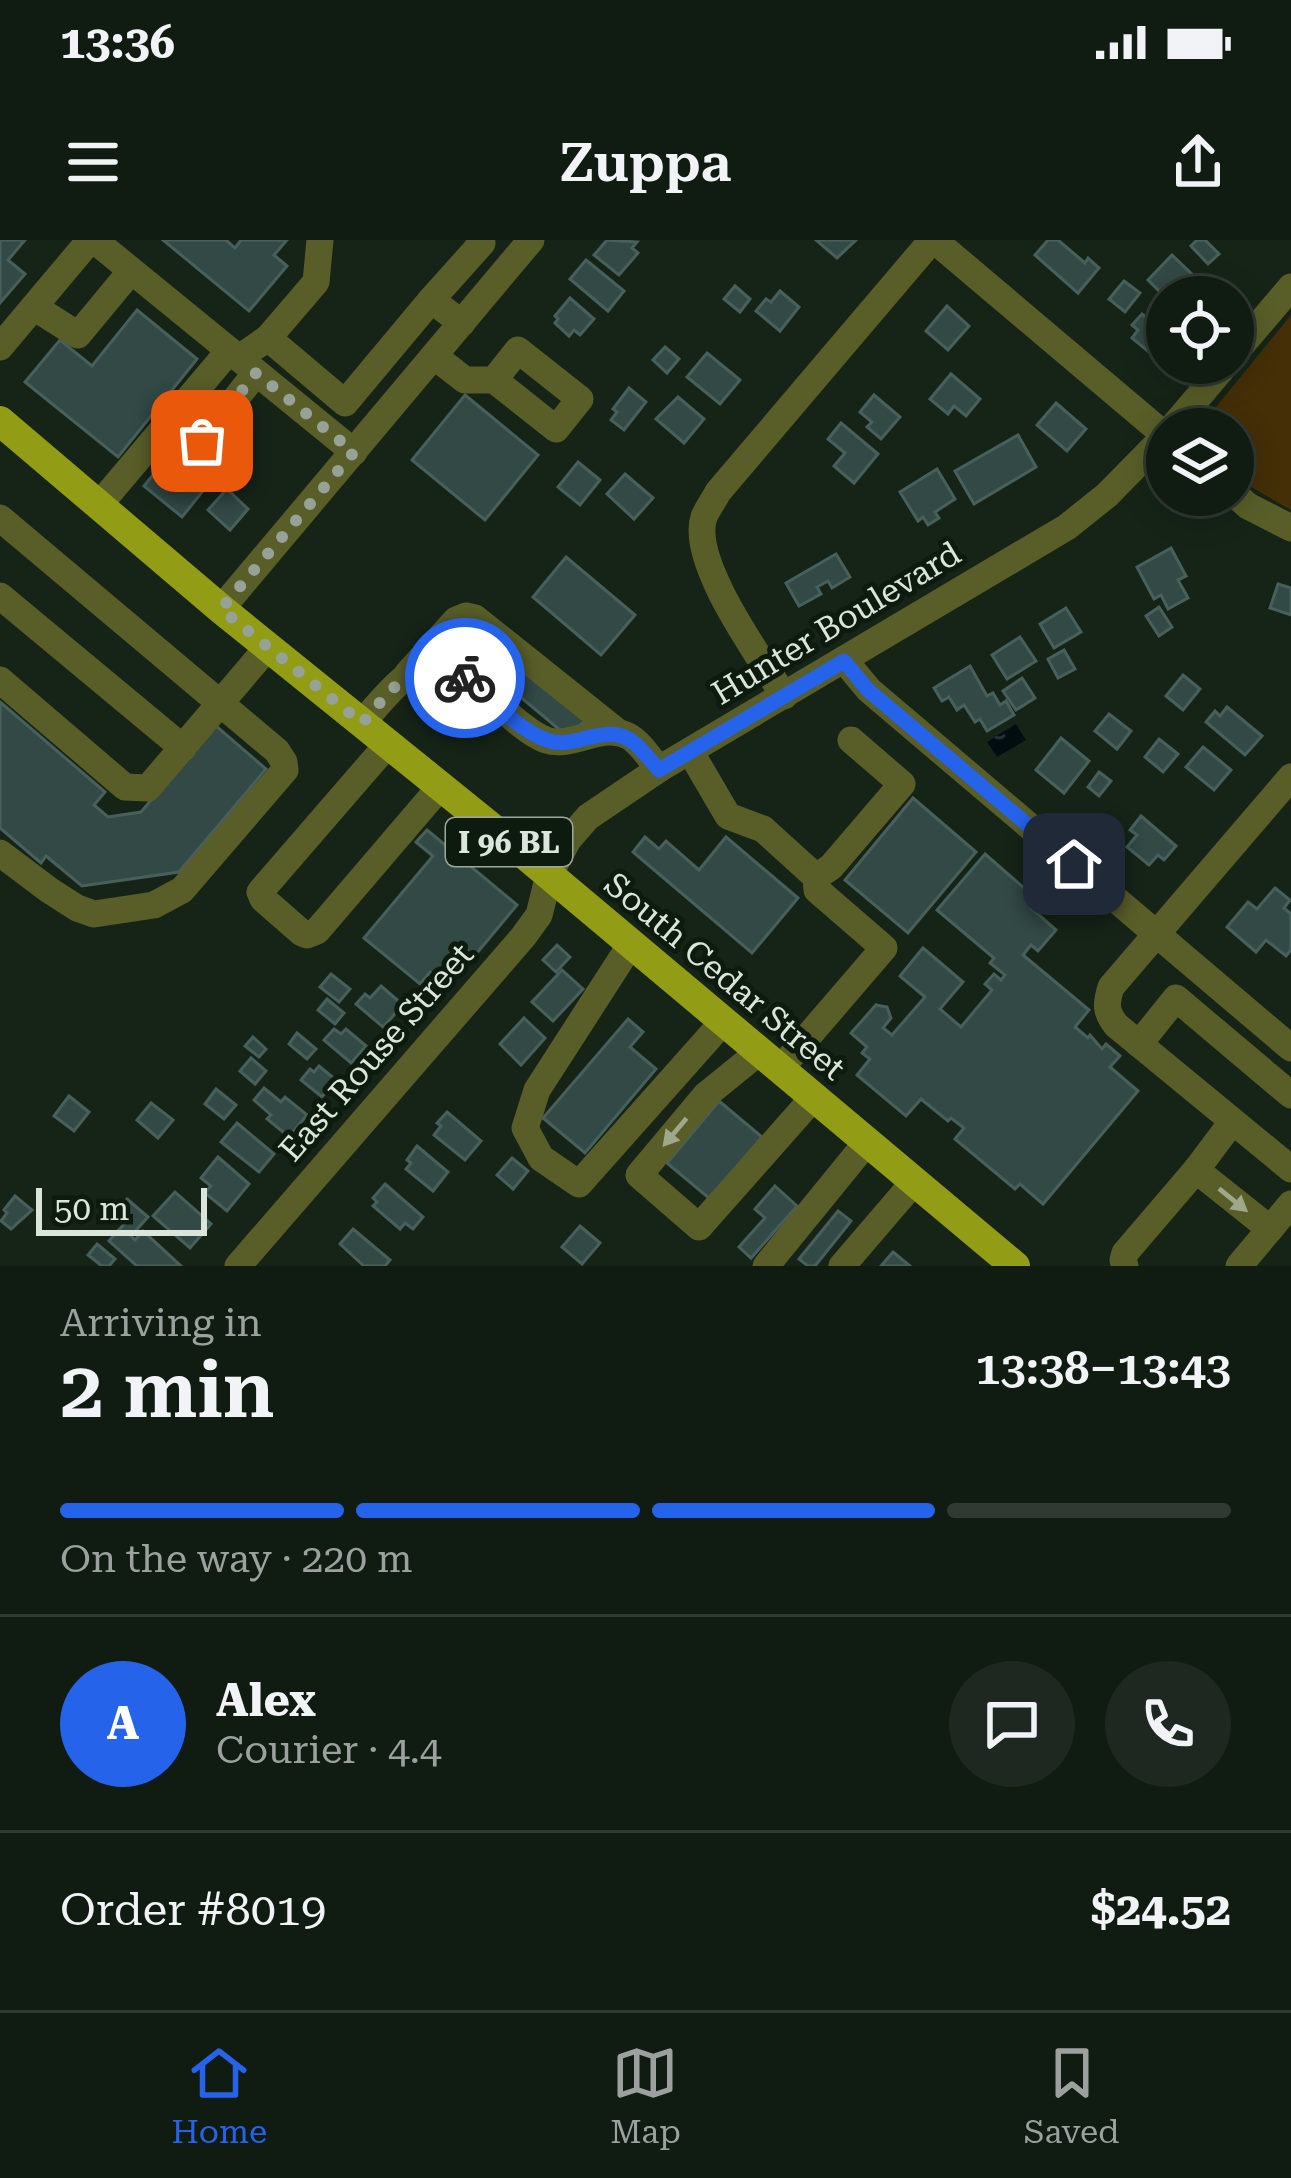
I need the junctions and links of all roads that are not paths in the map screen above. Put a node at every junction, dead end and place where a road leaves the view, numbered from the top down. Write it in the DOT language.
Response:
graph roads {
  1 [pos="92,240"];
  2 [pos="320,240"];
  3 [pos="479,240"];
  4 [pos="531,240"];
  5 [pos="933,240"];
  6 [pos="131,271"];
  7 [pos="1291,287"];
  8 [pos="431,299"];
  9 [pos="34,307"];
  10 [pos="462,323"];
  11 [pos="1254,331"];
  12 [pos="268,338"];
  13 [pos="0,347"];
  14 [pos="434,356"];
  15 [pos="241,360"];
  16 [pos="494,380"];
  17 [pos="1210,384"];
  18 [pos="1190,408"];
  19 [pos="1146,416"];
  20 [pos="0,421"];
  21 [pos="202,441"];
  22 [pos="354,452"];
  23 [pos="1146,456"];
  24 [pos="99,505"];
  25 [pos="1254,509"];
  26 [pos="0,518"];
  27 [pos="1291,528"];
  28 [pos="0,596"];
  29 [pos="221,609"];
  30 [pos="268,647"];
  31 [pos="844,661"];
  32 [pos="405,676"];
  33 [pos="0,680"];
  34 [pos="784,696"];
  35 [pos="221,704"];
  36 [pos="362,723"];
  37 [pos="619,733"];
  38 [pos="851,740"];
  39 [pos="388,744"];
  40 [pos="183,748"];
  41 [pos="690,752"];
  42 [pos="659,770"];
  43 [pos="1291,777"];
  44 [pos="441,786"];
  45 [pos="0,853"];
  46 [pos="549,875"];
  47 [pos="816,877"];
  48 [pos="1158,935"];
  49 [pos="631,944"];
  50 [pos="723,1022"];
  51 [pos="1138,1044"];
  52 [pos="1291,1048"];
  53 [pos="769,1060"];
  54 [pos="1291,1095"];
  55 [pos="814,1097"];
  56 [pos="1232,1122"];
  57 [pos="867,1142"];
  58 [pos="1287,1159"];
  59 [pos="1196,1170"];
  60 [pos="914,1182"];
  61 [pos="1291,1204"];
  62 [pos="1270,1229"];
  63 [pos="1000,1262"];
  64 [pos="238,1266"];
  65 [pos="766,1266"];
  66 [pos="842,1266"];
  67 [pos="1125,1266"];
  68 [pos="1239,1266"];
  1 -- 6 [label="street"];
  1 -- 9 [label="street"];
  2 -- 12 [label="street"];
  3 -- 8 [label="street"];
  4 -- 10 [label="street"];
  5 -- 19 [label="street"];
  5 -- 34 [label="street"];
  6 -- 9 [label="street"];
  6 -- 15 [label="street"];
  7 -- 11 [label="street"];
  8 -- 10 [label="street"];
  8 -- 12 [label="street"];
  9 -- 13 [label="street"];
  10 -- 14 [label="street"];
  12 -- 15 [label="street"];
  14 -- 16 [label="street"];
  14 -- 22 [label="street"];
  15 -- 21 [label="street"];
  15 -- 22 [label="street"];
  15 -- 24 [label="street"];
  17 -- 18 [label="street, Hunter Boulevard"];
  20 -- 24 [label="main road, South Cedar Street / I 96 BL"];
  22 -- 29 [label="street"];
  23 -- 31 [label="street, Hunter Boulevard"];
  24 -- 29 [label="main road, South Cedar Street / I 96 BL"];
  25 -- 27 [label="street"];
  26 -- 35 [label="street"];
  28 -- 40 [label="street"];
  29 -- 30 [label="main road, South Cedar Street / I 96 BL"];
  30 -- 35 [label="street"];
  30 -- 36 [label="main road, South Cedar Street / I 96 BL"];
  31 -- 34 [label="street, Hunter Boulevard"];
  31 -- 48 [label="street"];
  32 -- 36 [label="street"];
  32 -- 37 [label="street"];
  32 -- 37 [label="street"];
  33 -- 40 [label="street"];
  34 -- 41 [label="street, Hunter Boulevard"];
  35 -- 40 [label="street"];
  35 -- 45 [label="street"];
  36 -- 39 [label="main road, South Cedar Street / I 96 BL"];
  37 -- 42 [label="street"];
  38 -- 47 [label="street"];
  39 -- 44 [label="main road, South Cedar Street / I 96 BL"];
  39 -- 44 [label="street"];
  41 -- 42 [label="street, Hunter Boulevard"];
  41 -- 47 [label="street"];
  42 -- 46 [label="street, Hunter Boulevard"];
  43 -- 48 [label="street"];
  44 -- 46 [label="main road, South Cedar Street / I 96 BL"];
  46 -- 49 [label="main road, South Cedar Street / I 96 BL"];
  46 -- 64 [label="street, East Rouse Street"];
  47 -- 53 [label="street"];
  48 -- 51 [label="street"];
  48 -- 52 [label="street"];
  49 -- 50 [label="main road, South Cedar Street / I 96 BL"];
  49 -- 50 [label="street"];
  50 -- 53 [label="main road, South Cedar Street / I 96 BL"];
  51 -- 54 [label="street"];
  51 -- 56 [label="street"];
  53 -- 55 [label="main road, South Cedar Street / I 96 BL"];
  53 -- 55 [label="street, one-way"];
  55 -- 57 [label="main road, South Cedar Street / I 96 BL"];
  56 -- 58 [label="street"];
  56 -- 59 [label="street"];
  57 -- 60 [label="main road, South Cedar Street / I 96 BL"];
  57 -- 65 [label="street"];
  59 -- 62 [label="street, one-way"];
  59 -- 67 [label="street"];
  60 -- 63 [label="main road, South Cedar Street / I 96 BL"];
  60 -- 66 [label="street"];
  61 -- 62 [label="street"];
  62 -- 68 [label="street"];
}
